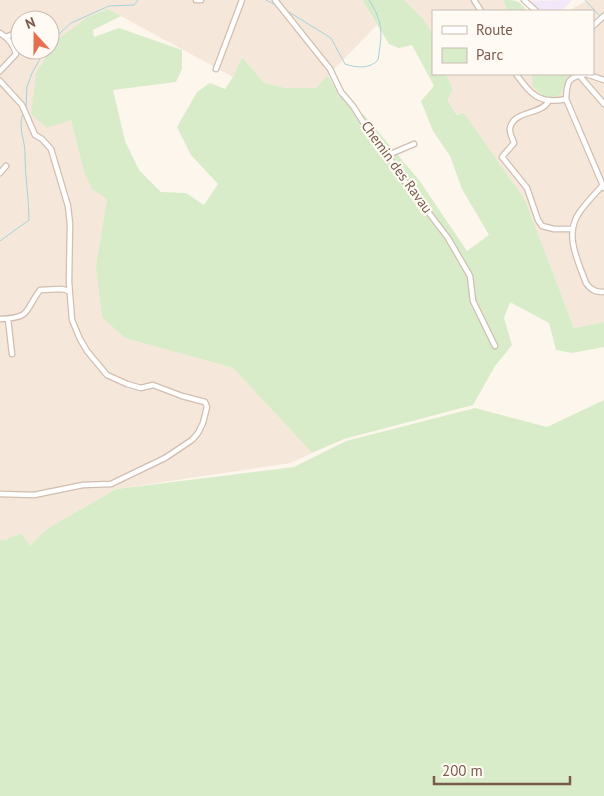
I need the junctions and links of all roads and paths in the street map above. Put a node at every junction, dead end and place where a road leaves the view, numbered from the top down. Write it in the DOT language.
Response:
graph roads {
  1 [pos="196,0"];
  2 [pos="201,0"];
  3 [pos="242,0"];
  4 [pos="276,0"];
  5 [pos="524,0"];
  6 [pos="535,10"];
  7 [pos="604,16"];
  8 [pos="594,25"];
  9 [pos="0,33"];
  10 [pos="10,35"];
  11 [pos="6,37"];
  12 [pos="216,68"];
  13 [pos="0,71"];
  14 [pos="517,75"];
  15 [pos="579,75"];
  16 [pos="589,75"];
  17 [pos="604,80"];
  18 [pos="0,81"];
  19 [pos="566,99"];
  20 [pos="548,102"];
  21 [pos="604,104"];
  22 [pos="414,144"];
  23 [pos="388,155"];
  24 [pos="6,166"];
  25 [pos="0,173"];
  26 [pos="603,187"];
  27 [pos="573,229"];
  28 [pos="69,291"];
  29 [pos="604,292"];
  30 [pos="0,319"];
  31 [pos="8,319"];
  32 [pos="495,346"];
  33 [pos="12,354"];
  34 [pos="0,494"];
  1 -- 2 [label="street"];
  3 -- 12 [label="street"];
  4 -- 23 [label="street, Chemin des Ravau"];
  5 -- 6 [label="street"];
  7 -- 8 [label="street"];
  9 -- 11 [label="street"];
  10 -- 11 [label="street"];
  11 -- 13 [label="street"];
  14 -- 20 [label="street"];
  15 -- 19 [label="street"];
  15 -- 21 [label="street"];
  16 -- 17 [label="street"];
  18 -- 28 [label="street"];
  19 -- 20 [label="street"];
  19 -- 26 [label="street"];
  20 -- 27 [label="street"];
  22 -- 23 [label="street"];
  23 -- 32 [label="street, Chemin des Ravau"];
  24 -- 25 [label="street"];
  26 -- 27 [label="street"];
  27 -- 29 [label="street"];
  28 -- 31 [label="street"];
  28 -- 34 [label="street"];
  30 -- 31 [label="street"];
  31 -- 33 [label="street"];
}
